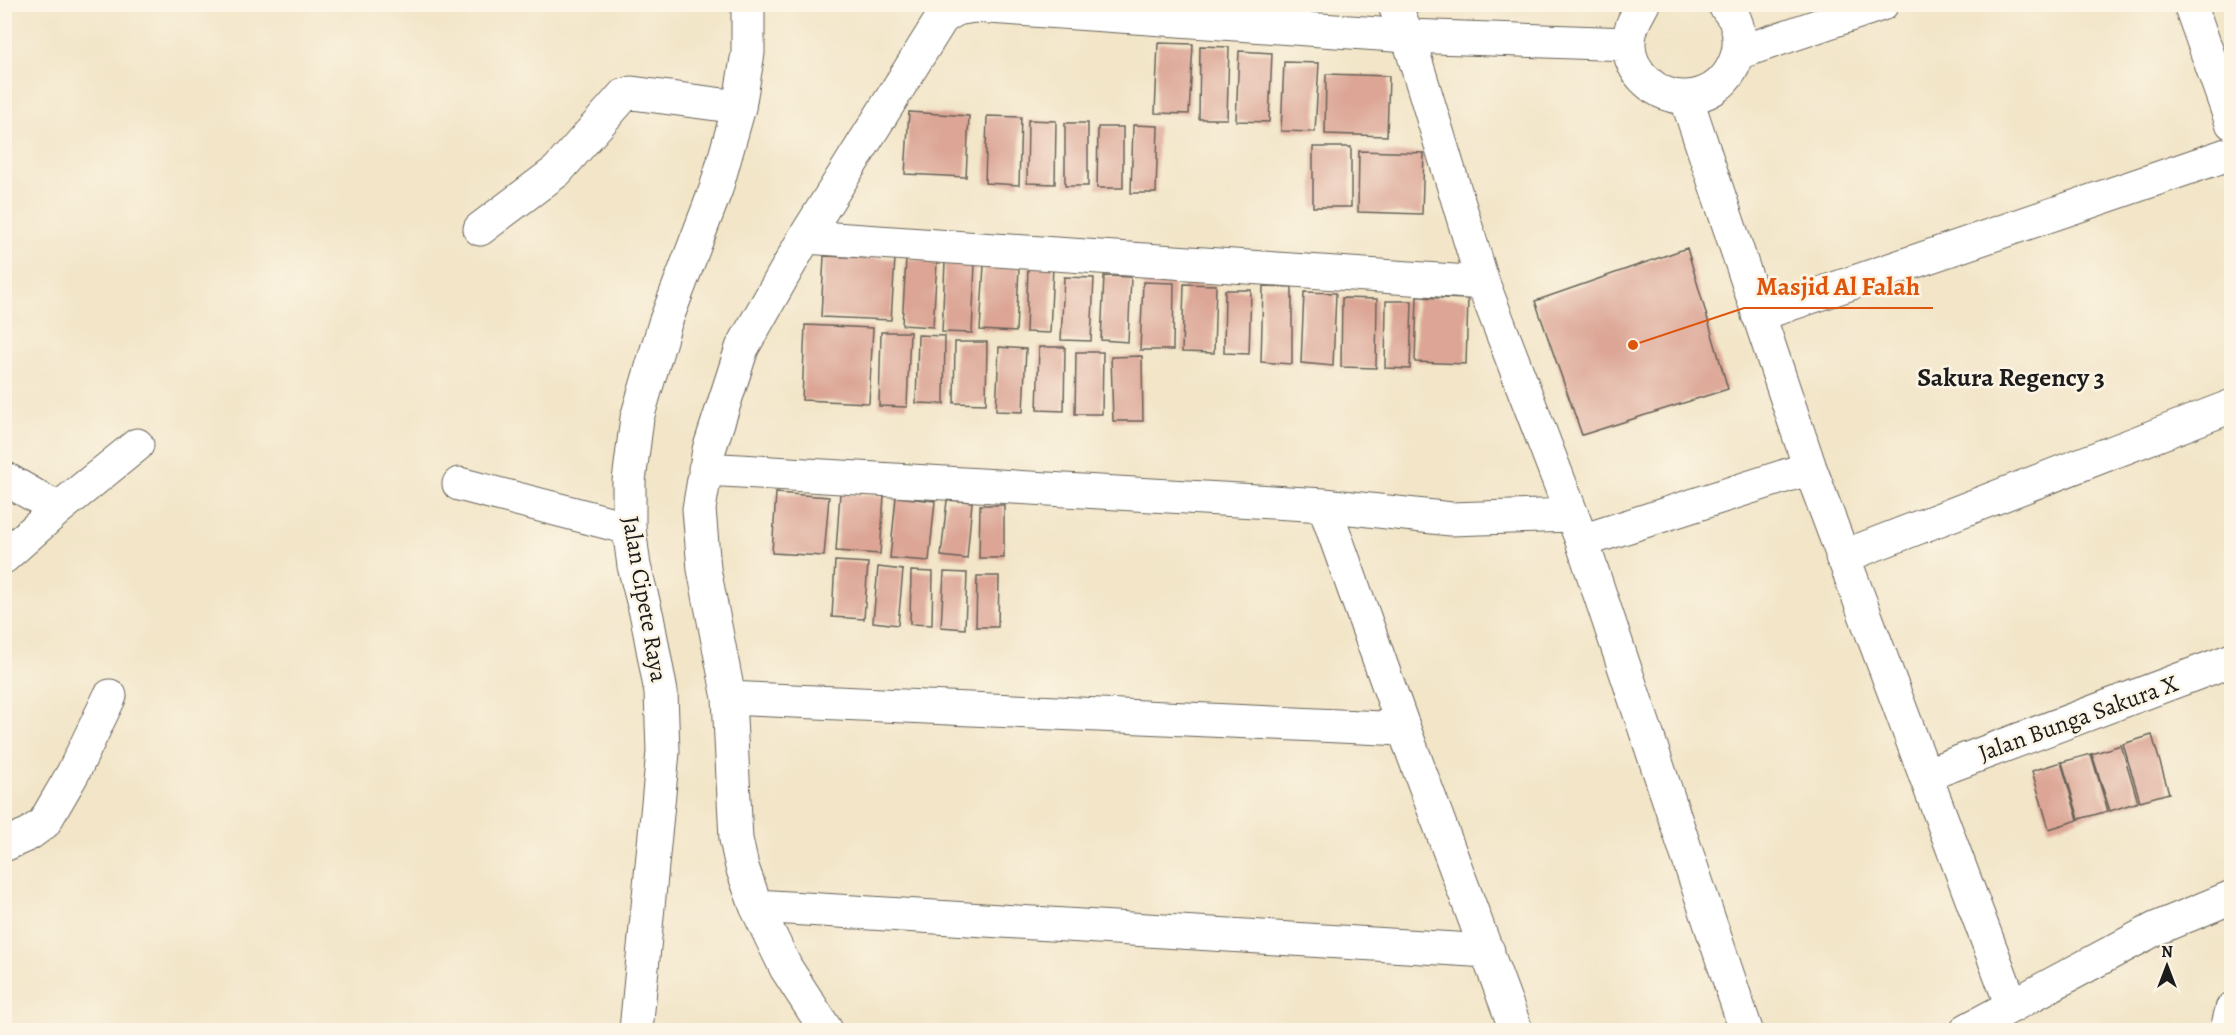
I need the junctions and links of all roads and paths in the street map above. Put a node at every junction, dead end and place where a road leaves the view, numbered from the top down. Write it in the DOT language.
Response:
graph roads {
  1 [pos="748,4"];
  2 [pos="1395,4"];
  3 [pos="1643,4"];
  4 [pos="1724,4"];
  5 [pos="1882,4"];
  6 [pos="2190,4"];
  7 [pos="1408,36"];
  8 [pos="1628,44"];
  9 [pos="1738,53"];
  10 [pos="1686,97"];
  11 [pos="739,107"];
  12 [pos="2232,123"];
  13 [pos="2232,153"];
  14 [pos="480,229"];
  15 [pos="805,237"];
  16 [pos="1483,283"];
  17 [pos="1758,315"];
  18 [pos="2232,406"];
  19 [pos="137,445"];
  20 [pos="1810,468"];
  21 [pos="705,469"];
  22 [pos="4,478"];
  23 [pos="459,483"];
  24 [pos="1324,506"];
  25 [pos="58,509"];
  26 [pos="629,528"];
  27 [pos="1577,528"];
  28 [pos="4,556"];
  29 [pos="1842,557"];
  30 [pos="2232,660"];
  31 [pos="110,696"];
  32 [pos="729,698"];
  33 [pos="1404,729"];
  34 [pos="1925,775"];
  35 [pos="4,845"];
  36 [pos="2232,897"];
  37 [pos="756,906"];
  38 [pos="1488,951"];
  39 [pos="2012,1006"];
  40 [pos="2232,1010"];
  41 [pos="636,1030"];
  42 [pos="826,1030"];
  43 [pos="1516,1030"];
  44 [pos="1746,1030"];
  45 [pos="1967,1030"];
  46 [pos="2227,1030"];
  1 -- 11 [label="street, Jalan Cipete Raya"];
  2 -- 7 [label="street"];
  3 -- 8 [label="street"];
  4 -- 9 [label="street"];
  5 -- 9 [label="street"];
  6 -- 12 [label="street"];
  7 -- 8 [label="street"];
  7 -- 15 [label="street"];
  7 -- 16 [label="street"];
  8 -- 10 [label="street"];
  9 -- 10 [label="street"];
  10 -- 17 [label="street"];
  11 -- 14 [label="street"];
  11 -- 26 [label="street, Jalan Cipete Raya"];
  13 -- 17 [label="street"];
  15 -- 16 [label="street"];
  15 -- 21 [label="street"];
  16 -- 27 [label="street"];
  17 -- 20 [label="street"];
  18 -- 29 [label="street"];
  19 -- 25 [label="street"];
  20 -- 27 [label="street"];
  20 -- 29 [label="street"];
  21 -- 24 [label="street"];
  21 -- 32 [label="street"];
  22 -- 25 [label="street"];
  23 -- 26 [label="street"];
  24 -- 27 [label="street"];
  24 -- 33 [label="street"];
  25 -- 28 [label="street"];
  26 -- 41 [label="street, Jalan Cipete Raya"];
  27 -- 44 [label="street"];
  29 -- 34 [label="street"];
  30 -- 34 [label="street, Jalan Bunga Sakura X"];
  31 -- 35 [label="street"];
  32 -- 33 [label="street"];
  32 -- 37 [label="street"];
  33 -- 38 [label="street"];
  34 -- 39 [label="street"];
  36 -- 39 [label="street"];
  37 -- 38 [label="street"];
  37 -- 42 [label="street"];
  38 -- 43 [label="street"];
  39 -- 45 [label="street"];
  40 -- 46 [label="street"];
}
